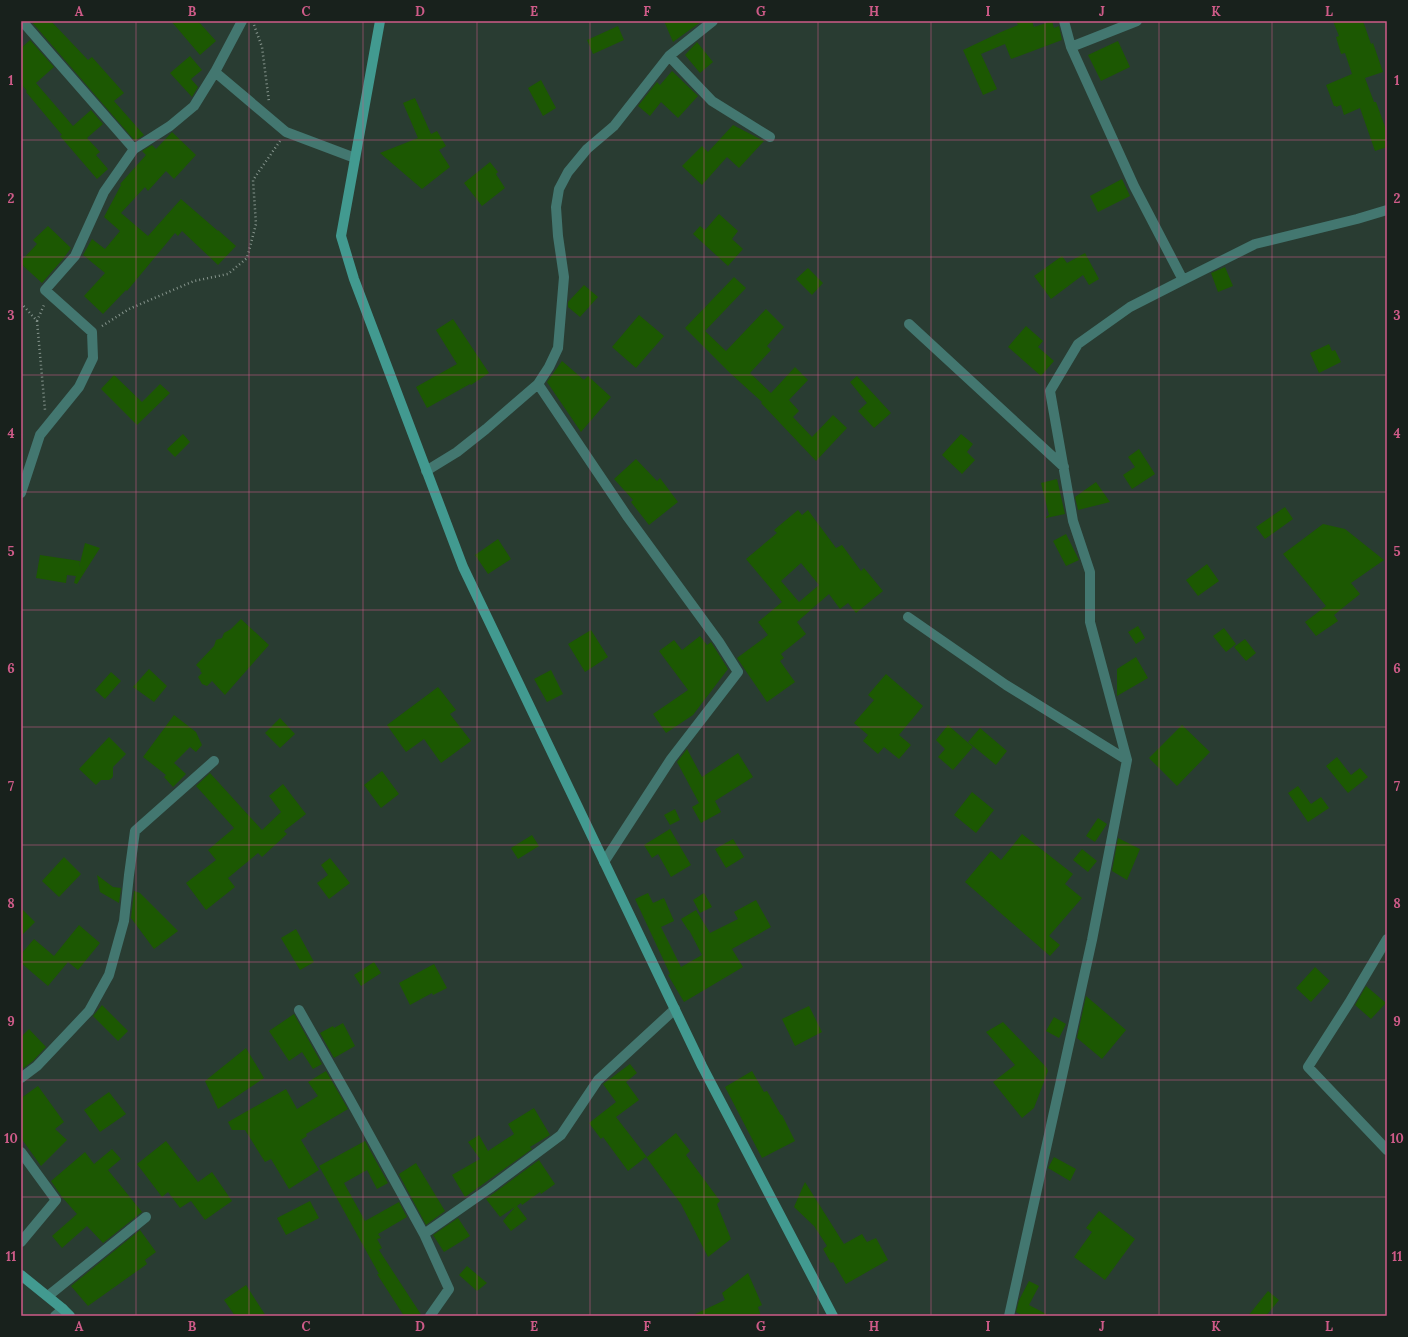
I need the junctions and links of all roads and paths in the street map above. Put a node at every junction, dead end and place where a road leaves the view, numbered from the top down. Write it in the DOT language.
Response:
graph roads {
  1 [pos="22,21"];
  2 [pos="242,21"];
  3 [pos="252,21"];
  4 [pos="380,21"];
  5 [pos="713,21"];
  6 [pos="1064,21"];
  7 [pos="1137,21"];
  8 [pos="1071,47"];
  9 [pos="669,56"];
  10 [pos="215,72"];
  11 [pos="271,120"];
  12 [pos="286,132"];
  13 [pos="770,137"];
  14 [pos="134,149"];
  15 [pos="355,158"];
  16 [pos="1387,210"];
  17 [pos="1183,280"];
  18 [pos="49,294"];
  19 [pos="21,303"];
  20 [pos="37,320"];
  21 [pos="910,324"];
  22 [pos="92,332"];
  23 [pos="538,384"];
  24 [pos="47,426"];
  25 [pos="1064,467"];
  26 [pos="426,471"];
  27 [pos="21,493"];
  28 [pos="908,617"];
  29 [pos="1127,760"];
  30 [pos="214,761"];
  31 [pos="604,862"];
  32 [pos="1387,939"];
  33 [pos="675,1009"];
  34 [pos="299,1010"];
  35 [pos="21,1078"];
  36 [pos="1387,1150"];
  37 [pos="21,1152"];
  38 [pos="146,1217"];
  39 [pos="424,1234"];
  40 [pos="21,1242"];
  41 [pos="21,1275"];
  42 [pos="48,1296"];
  43 [pos="67,1312"];
  44 [pos="55,1316"];
  45 [pos="430,1316"];
  46 [pos="833,1316"];
  47 [pos="1009,1316"];
  1 -- 14 [label="street"];
  2 -- 10 [label="street"];
  3 -- 11 [label="path"];
  4 -- 15 [label="street"];
  5 -- 9 [label="street"];
  6 -- 8 [label="street"];
  7 -- 8 [label="street"];
  8 -- 17 [label="street"];
  9 -- 13 [label="street"];
  9 -- 23 [label="street"];
  10 -- 11 [label="street"];
  10 -- 14 [label="street"];
  11 -- 12 [label="street"];
  12 -- 15 [label="street"];
  12 -- 22 [label="path"];
  14 -- 18 [label="street"];
  15 -- 26 [label="street"];
  16 -- 17 [label="street"];
  17 -- 25 [label="street"];
  18 -- 20 [label="path"];
  18 -- 22 [label="street"];
  19 -- 20 [label="path"];
  20 -- 24 [label="path"];
  21 -- 25 [label="street"];
  22 -- 24 [label="street"];
  23 -- 26 [label="street"];
  23 -- 31 [label="street"];
  24 -- 27 [label="street"];
  25 -- 29 [label="street"];
  26 -- 31 [label="street"];
  28 -- 29 [label="street"];
  29 -- 47 [label="street"];
  30 -- 35 [label="street"];
  31 -- 33 [label="street"];
  32 -- 36 [label="street"];
  33 -- 39 [label="street"];
  33 -- 46 [label="street"];
  34 -- 39 [label="street"];
  37 -- 40 [label="street"];
  38 -- 42 [label="street"];
  39 -- 45 [label="street"];
  41 -- 42 [label="street"];
  42 -- 43 [label="street"];
  43 -- 44 [label="street"];
}
